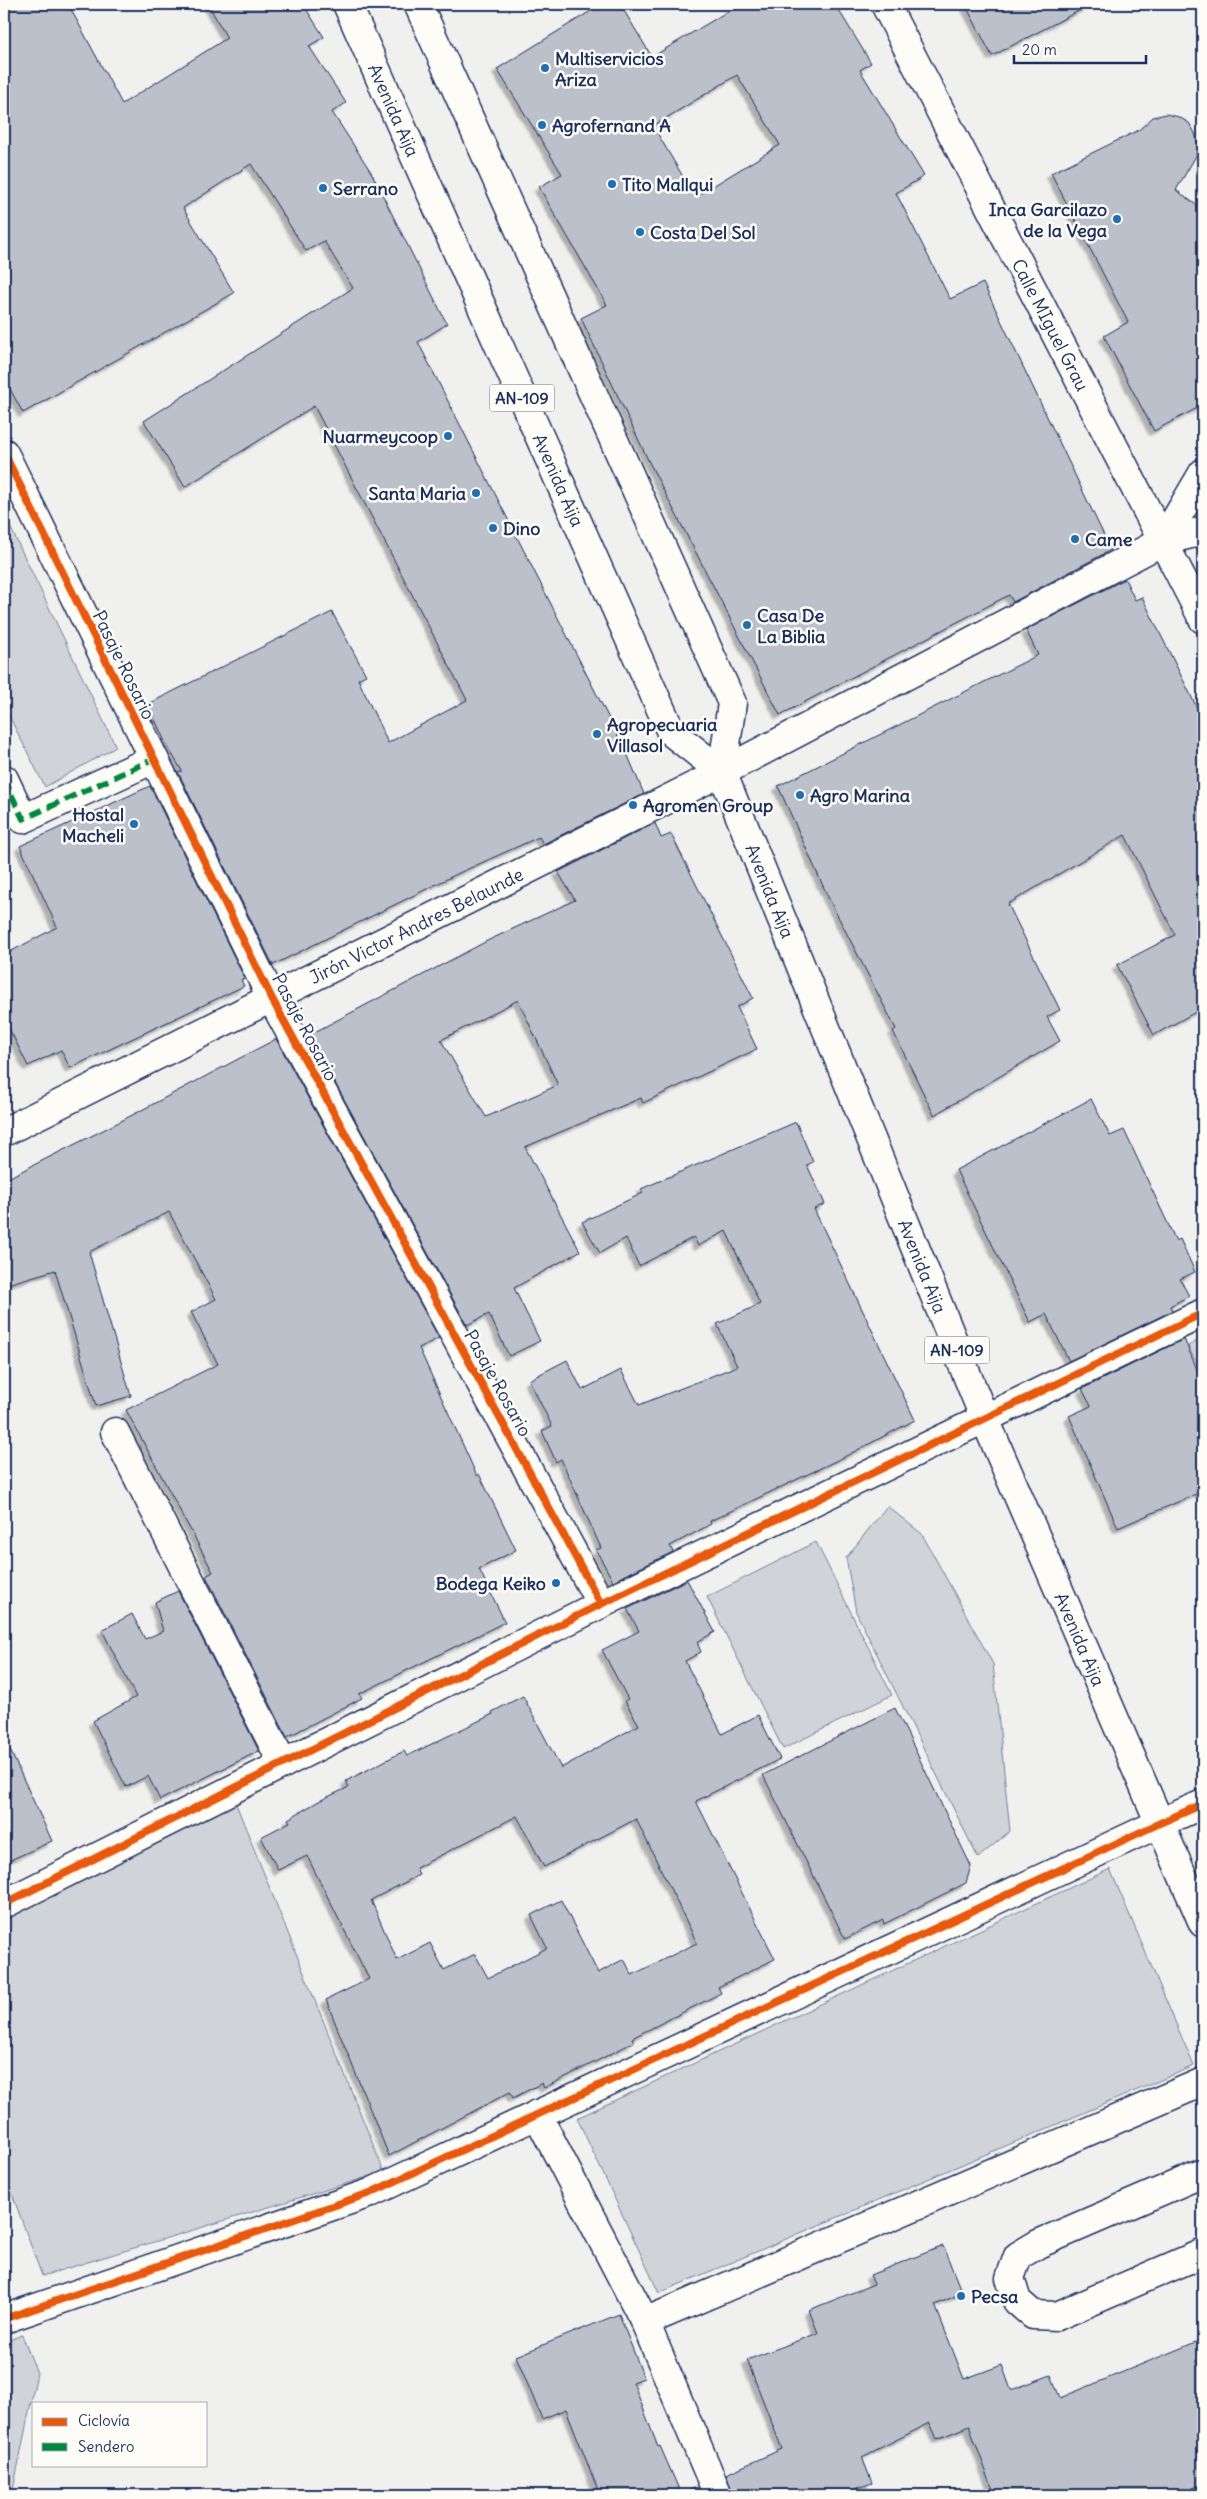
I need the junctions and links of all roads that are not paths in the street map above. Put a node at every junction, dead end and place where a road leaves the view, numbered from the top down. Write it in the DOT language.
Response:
graph roads {
  1 [pos="347,4"];
  2 [pos="418,4"];
  3 [pos="885,4"];
  4 [pos="4,453"];
  5 [pos="1203,473"];
  6 [pos="1203,532"];
  7 [pos="1163,541"];
  8 [pos="1203,619"];
  9 [pos="154,759"];
  10 [pos="722,772"];
  11 [pos="4,779"];
  12 [pos="272,999"];
  13 [pos="4,1132"];
  14 [pos="1203,1313"];
  15 [pos="984,1417"];
  16 [pos="115,1432"];
  17 [pos="601,1604"];
  18 [pos="283,1764"];
  19 [pos="1203,1804"];
  20 [pos="1160,1822"];
  21 [pos="4,1904"];
  22 [pos="1203,1923"];
  23 [pos="1203,2082"];
  24 [pos="537,2114"];
  25 [pos="1203,2173"];
  26 [pos="1203,2253"];
  27 [pos="4,2319"];
  28 [pos="645,2322"];
  29 [pos="718,2495"];
  1 -- 10 [label="street, Avenida Aija / AN-109"];
  2 -- 10 [label="street"];
  3 -- 7 [label="street, Calle MIguel Grau"];
  4 -- 9 [label="street, Pasaje Rosario"];
  5 -- 7 [label="street"];
  6 -- 7 [label="street, Jirón Victor Andres Belaunde"];
  7 -- 8 [label="street, Calle MIguel Grau"];
  7 -- 10 [label="street, Jirón Victor Andres Belaunde"];
  9 -- 11 [label="street"];
  9 -- 12 [label="street, Pasaje Rosario"];
  10 -- 12 [label="street, Jirón Victor Andres Belaunde"];
  10 -- 15 [label="street, Avenida Aija / AN-109"];
  12 -- 13 [label="street, Jirón Victor Andres Belaunde"];
  12 -- 17 [label="street, Pasaje Rosario"];
  14 -- 15 [label="street"];
  15 -- 17 [label="street"];
  15 -- 20 [label="street, Avenida Aija / AN-109"];
  16 -- 18 [label="street"];
  17 -- 18 [label="street"];
  18 -- 21 [label="street"];
  19 -- 20 [label="street"];
  20 -- 22 [label="street, Avenida Aija / AN-109"];
  20 -- 24 [label="street"];
  23 -- 28 [label="street"];
  24 -- 27 [label="street"];
  24 -- 28 [label="street"];
  25 -- 26 [label="street"];
  28 -- 29 [label="street"];
}
